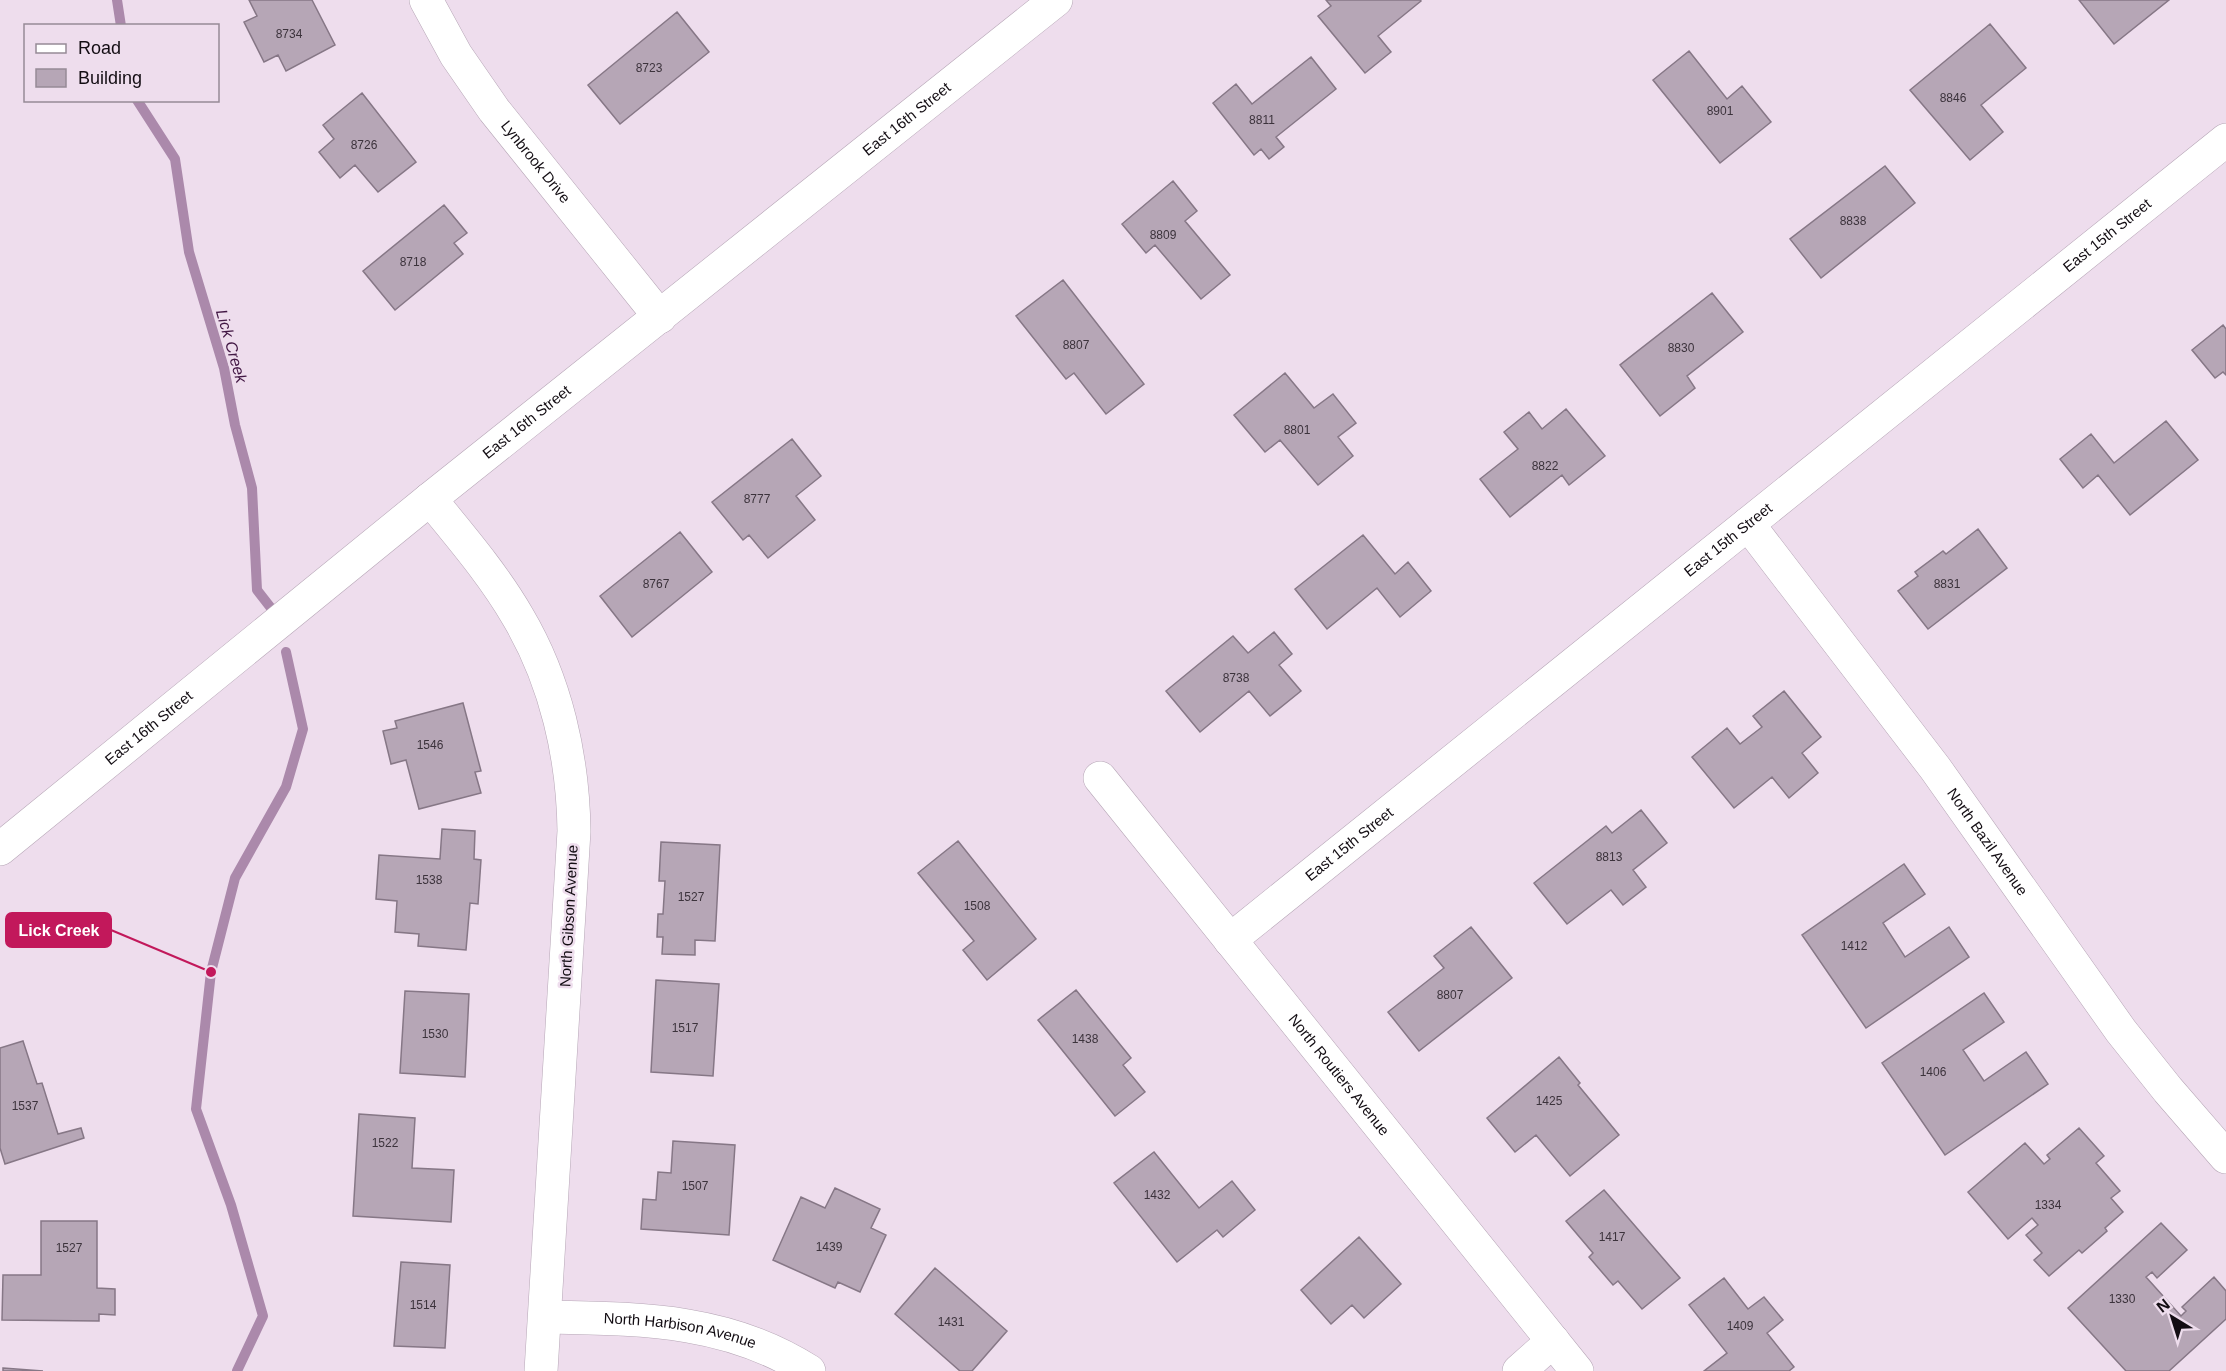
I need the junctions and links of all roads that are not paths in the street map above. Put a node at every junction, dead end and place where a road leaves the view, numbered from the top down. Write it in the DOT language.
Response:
graph roads {
  1 [pos="426,0"];
  2 [pos="1056,0"];
  3 [pos="2226,140"];
  4 [pos="660,317"];
  5 [pos="430,499"];
  6 [pos="1748,524"];
  7 [pos="1100,778"];
  8 [pos="0,849"];
  9 [pos="1230,940"];
  10 [pos="2226,1157"];
  11 [pos="544,1317"];
  12 [pos="1554,1341"];
  13 [pos="541,1371"];
  14 [pos="809,1371"];
  15 [pos="1519,1371"];
  16 [pos="1577,1371"];
  1 -- 4 [label="street, Lynbrook Drive"];
  2 -- 4 [label="street, East 16th Street"];
  3 -- 6 [label="street, East 15th Street"];
  4 -- 5 [label="street, East 16th Street"];
  5 -- 8 [label="street, East 16th Street"];
  5 -- 11 [label="street, North Gibson Avenue"];
  6 -- 9 [label="street, East 15th Street"];
  6 -- 10 [label="street, North Bazil Avenue"];
  7 -- 9 [label="street, North Routiers Avenue"];
  9 -- 12 [label="street, North Routiers Avenue"];
  11 -- 13 [label="street, North Gibson Avenue"];
  11 -- 14 [label="street, North Harbison Avenue"];
  12 -- 15 [label="street"];
  12 -- 16 [label="street, North Routiers Avenue"];
}
